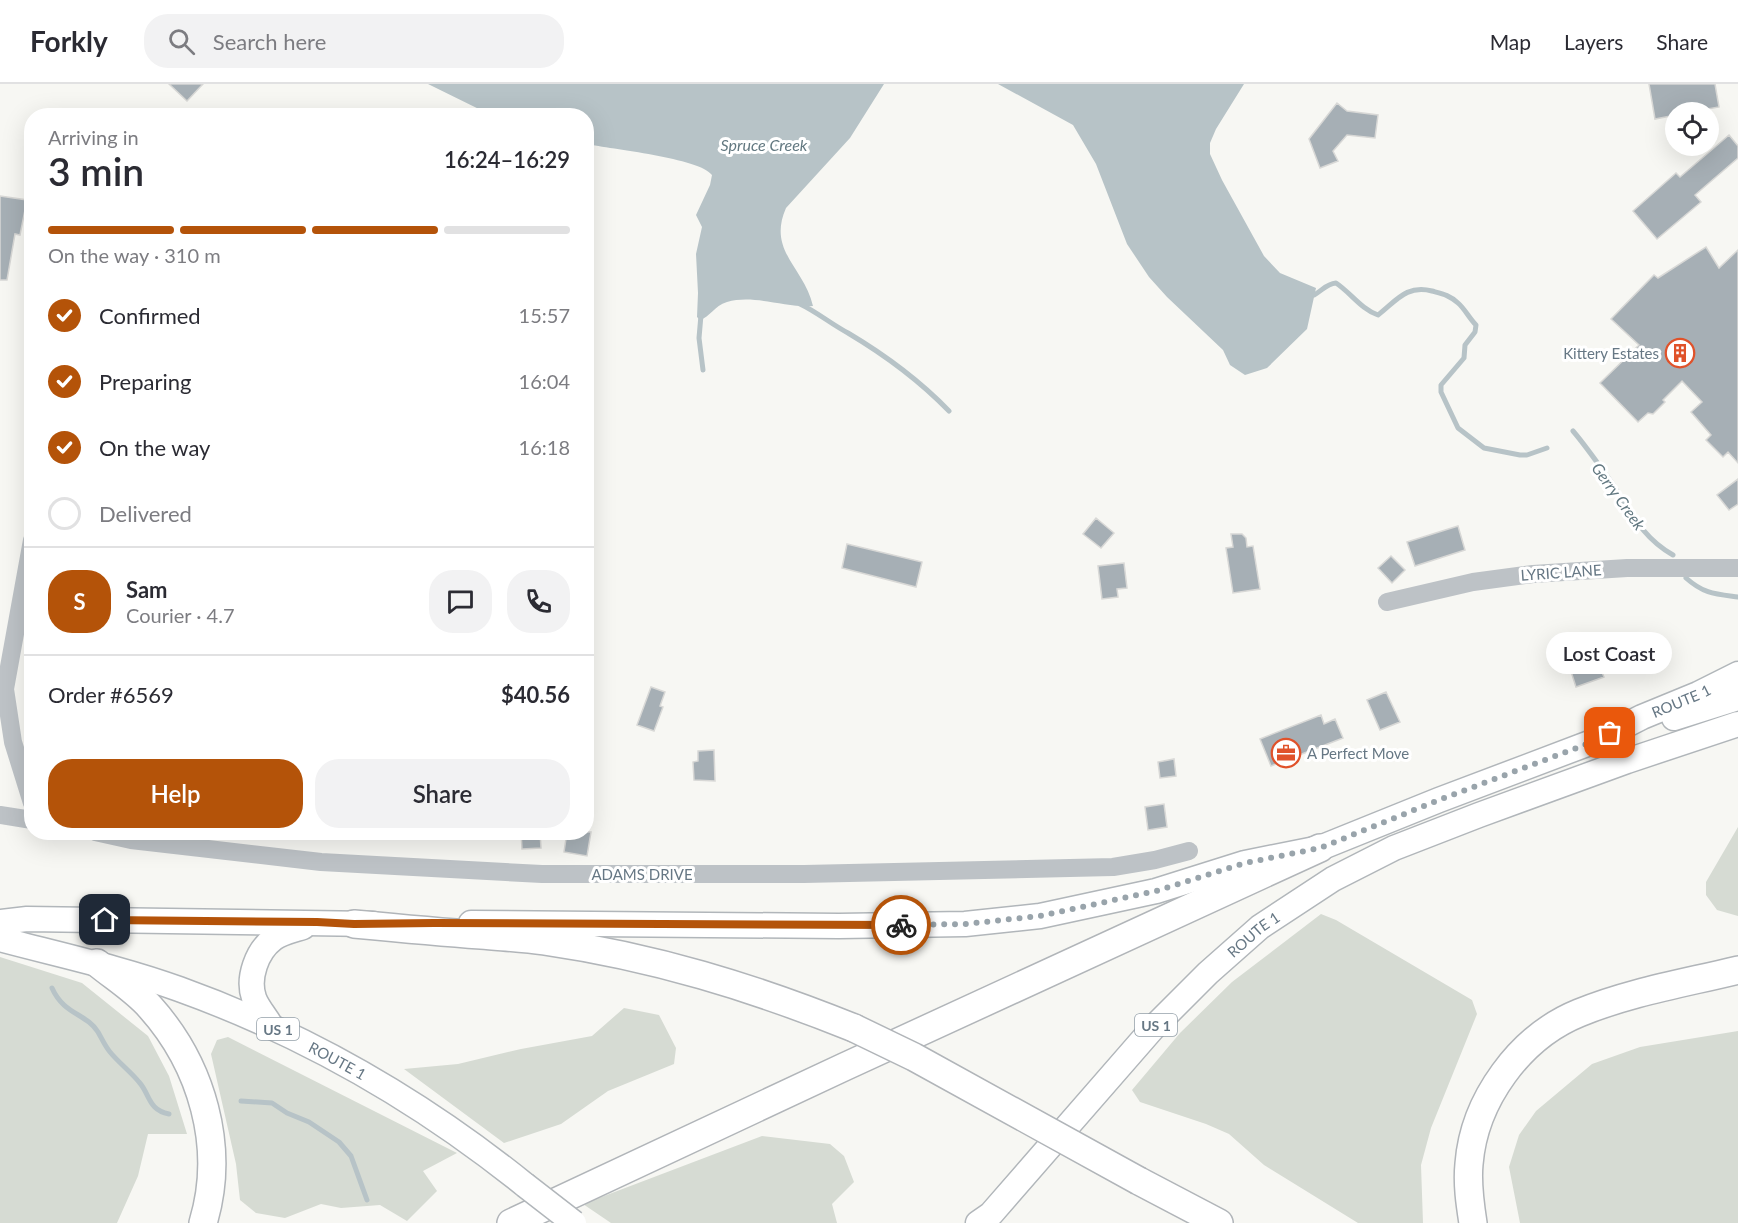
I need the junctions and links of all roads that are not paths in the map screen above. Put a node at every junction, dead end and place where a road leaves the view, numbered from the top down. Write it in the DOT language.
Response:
graph roads {
  1 [pos="1738,568"];
  2 [pos="24,584"];
  3 [pos="1387,602"];
  4 [pos="1738,674"];
  5 [pos="1738,698"];
  6 [pos="1730,728"];
  7 [pos="1595,741"];
  8 [pos="24,777"];
  9 [pos="0,815"];
  10 [pos="24,819"];
  11 [pos="131,840"];
  12 [pos="1320,848"];
  13 [pos="1189,851"];
  14 [pos="0,922"];
  15 [pos="317,922"];
  16 [pos="354,924"];
  17 [pos="0,939"];
  18 [pos="97,963"];
  19 [pos="1738,970"];
  20 [pos="271,1026"];
  21 [pos="203,1223"];
  22 [pos="511,1223"];
  23 [pos="574,1223"];
  24 [pos="978,1223"];
  25 [pos="1218,1223"];
  26 [pos="1473,1223"];
  1 -- 3 [label="street, LYRIC LANE"];
  2 -- 8 [label="street"];
  4 -- 7 [label="main road, ROUTE 1"];
  5 -- 7 [label="main road"];
  6 -- 24 [label="main road, ROUTE 1 / US 1"];
  7 -- 12 [label="main road, ROUTE 1"];
  9 -- 10 [label="street"];
  11 -- 13 [label="street, ADAMS DRIVE"];
  12 -- 16 [label="main road, ROUTE 1"];
  12 -- 22 [label="highway"];
  14 -- 15 [label="main road, ROUTE 1"];
  15 -- 16 [label="main road, ROUTE 1"];
  15 -- 20 [label="main road"];
  16 -- 25 [label="highway, bridge"];
  17 -- 18 [label="main road, ROUTE 1 / US 1"];
  18 -- 20 [label="main road, ROUTE 1 / US 1"];
  18 -- 21 [label="highway"];
  19 -- 26 [label="highway"];
  20 -- 23 [label="main road, ROUTE 1 / US 1, bridge"];
}
